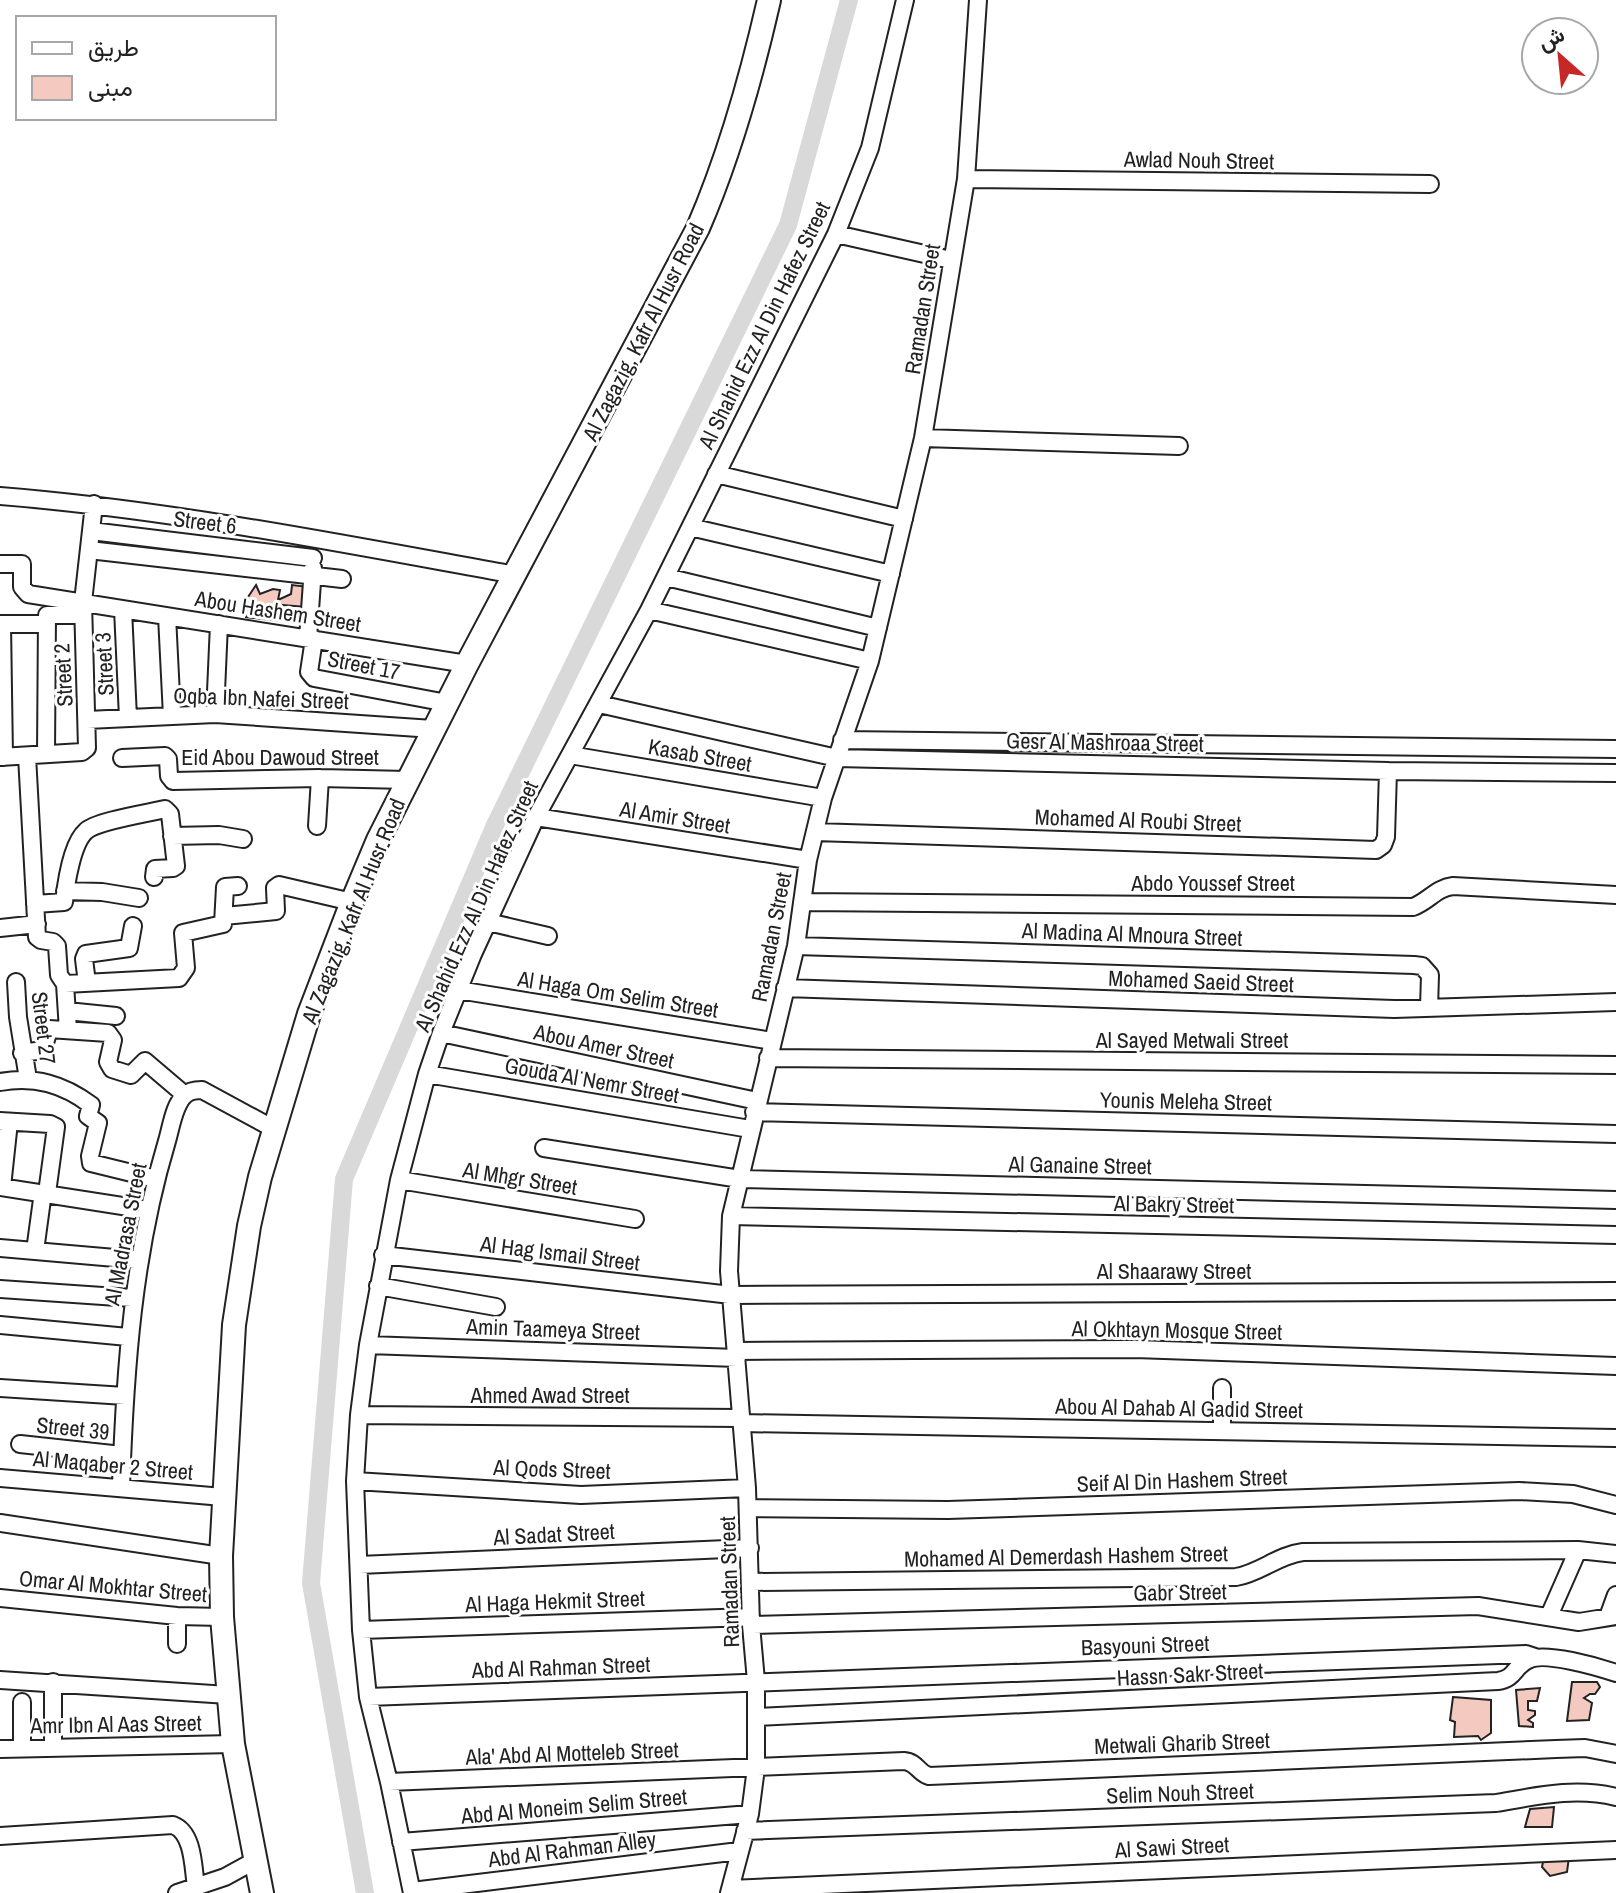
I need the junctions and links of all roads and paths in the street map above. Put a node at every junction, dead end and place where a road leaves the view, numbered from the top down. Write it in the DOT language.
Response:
graph roads {
  1 [pos="769,0"];
  2 [pos="905,0"];
  3 [pos="978,0"];
  4 [pos="966,179"];
  5 [pos="1430,184"];
  6 [pos="836,234"];
  7 [pos="951,260"];
  8 [pos="923,438"];
  9 [pos="1179,446"];
  10 [pos="716,474"];
  11 [pos="0,496"];
  12 [pos="94,504"];
  13 [pos="904,519"];
  14 [pos="690,527"];
  15 [pos="91,531"];
  16 [pos="315,539"];
  17 [pos="89,550"];
  18 [pos="313,558"];
  19 [pos="0,564"];
  20 [pos="891,574"];
  21 [pos="515,575"];
  22 [pos="312,576"];
  23 [pos="666,577"];
  24 [pos="342,579"];
  25 [pos="83,609"];
  26 [pos="123,609"];
  27 [pos="649,610"];
  28 [pos="167,616"];
  29 [pos="1,624"];
  30 [pos="46,624"];
  31 [pos="219,624"];
  32 [pos="878,628"];
  33 [pos="311,638"];
  34 [pos="870,661"];
  35 [pos="467,664"];
  36 [pos="447,703"];
  37 [pos="599,704"];
  38 [pos="215,714"];
  39 [pos="172,716"];
  40 [pos="128,718"];
  41 [pos="87,720"];
  42 [pos="433,729"];
  43 [pos="842,740"];
  44 [pos="1616,749"];
  45 [pos="46,754"];
  46 [pos="570,755"];
  47 [pos="27,756"];
  48 [pos="2,757"];
  49 [pos="122,758"];
  50 [pos="837,758"];
  51 [pos="1388,771"];
  52 [pos="1616,773"];
  53 [pos="320,778"];
  54 [pos="407,780"];
  55 [pos="823,798"];
  56 [pos="536,817"];
  57 [pos="317,826"];
  58 [pos="815,832"];
  59 [pos="172,836"];
  60 [pos="243,839"];
  61 [pos="808,860"];
  62 [pos="154,877"];
  63 [pos="238,886"];
  64 [pos="65,891"];
  65 [pos="1616,895"];
  66 [pos="139,898"];
  67 [pos="352,902"];
  68 [pos="802,902"];
  69 [pos="35,904"];
  70 [pos="224,916"];
  71 [pos="488,922"];
  72 [pos="37,924"];
  73 [pos="133,926"];
  74 [pos="0,928"];
  75 [pos="548,936"];
  76 [pos="796,946"];
  77 [pos="16,982"];
  78 [pos="87,983"];
  79 [pos="65,984"];
  80 [pos="785,988"];
  81 [pos="458,990"];
  82 [pos="1616,1002"];
  83 [pos="1429,1008"];
  84 [pos="67,1011"];
  85 [pos="116,1016"];
  86 [pos="68,1030"];
  87 [pos="441,1033"];
  88 [pos="770,1050"];
  89 [pos="22,1053"];
  90 [pos="1616,1065"];
  91 [pos="427,1074"];
  92 [pos="28,1079"];
  93 [pos="0,1082"];
  94 [pos="185,1095"];
  95 [pos="756,1107"];
  96 [pos="5,1121"];
  97 [pos="274,1129"];
  98 [pos="750,1129"];
  99 [pos="1616,1134"];
  100 [pos="544,1148"];
  101 [pos="156,1179"];
  102 [pos="740,1179"];
  103 [pos="399,1180"];
  104 [pos="1,1187"];
  105 [pos="45,1193"];
  106 [pos="1616,1200"];
  107 [pos="148,1210"];
  108 [pos="731,1216"];
  109 [pos="635,1219"];
  110 [pos="1616,1235"];
  111 [pos="0,1248"];
  112 [pos="35,1251"];
  113 [pos="383,1255"];
  114 [pos="138,1260"];
  115 [pos="378,1286"];
  116 [pos="0,1289"];
  117 [pos="1616,1291"];
  118 [pos="731,1295"];
  119 [pos="132,1298"];
  120 [pos="496,1307"];
  121 [pos="0,1325"];
  122 [pos="128,1337"];
  123 [pos="368,1345"];
  124 [pos="736,1354"];
  125 [pos="1616,1366"];
  126 [pos="0,1388"];
  127 [pos="1222,1388"];
  128 [pos="125,1396"];
  129 [pos="359,1415"];
  130 [pos="742,1420"];
  131 [pos="1222,1431"];
  132 [pos="1616,1438"];
  133 [pos="20,1444"];
  134 [pos="122,1455"];
  135 [pos="0,1478"];
  136 [pos="355,1481"];
  137 [pos="121,1487"];
  138 [pos="747,1488"];
  139 [pos="223,1497"];
  140 [pos="1616,1505"];
  141 [pos="748,1508"];
  142 [pos="0,1523"];
  143 [pos="750,1548"];
  144 [pos="1578,1550"];
  145 [pos="1616,1554"];
  146 [pos="221,1556"];
  147 [pos="359,1565"];
  148 [pos="750,1582"];
  149 [pos="1616,1595"];
  150 [pos="0,1598"];
  151 [pos="177,1616"];
  152 [pos="1549,1616"];
  153 [pos="222,1617"];
  154 [pos="1612,1617"];
  155 [pos="751,1621"];
  156 [pos="361,1630"];
  157 [pos="177,1644"];
  158 [pos="1535,1657"];
  159 [pos="1616,1673"];
  160 [pos="0,1680"];
  161 [pos="756,1681"];
  162 [pos="53,1682"];
  163 [pos="228,1695"];
  164 [pos="368,1697"];
  165 [pos="22,1702"];
  166 [pos="756,1717"];
  167 [pos="233,1744"];
  168 [pos="53,1747"];
  169 [pos="22,1748"];
  170 [pos="0,1749"];
  171 [pos="1616,1754"];
  172 [pos="756,1768"];
  173 [pos="389,1782"];
  174 [pos="1616,1797"];
  175 [pos="750,1814"];
  176 [pos="745,1831"];
  177 [pos="0,1836"];
  178 [pos="401,1842"];
  179 [pos="1616,1850"];
  180 [pos="739,1851"];
  181 [pos="256,1860"];
  182 [pos="196,1887"];
  183 [pos="730,1891"];
  184 [pos="412,1892"];
  185 [pos="177,1893"];
  186 [pos="262,1893"];
  1 -- 21 [label="main road, Al Zagazig, Kafr Al Husr Road"];
  2 -- 6 [label="street, Al Shahid Ezz Al Din Hafez Street"];
  3 -- 4 [label="street, Ramadan Street"];
  4 -- 5 [label="street, Awlad Nouh Street"];
  4 -- 7 [label="street, Ramadan Street"];
  6 -- 7 [label="street"];
  6 -- 10 [label="street, Al Shahid Ezz Al Din Hafez Street"];
  7 -- 8 [label="street, Ramadan Street"];
  8 -- 9 [label="street"];
  8 -- 13 [label="street, Ramadan Street"];
  10 -- 13 [label="street"];
  10 -- 14 [label="street, Al Shahid Ezz Al Din Hafez Street"];
  11 -- 12 [label="street"];
  12 -- 15 [label="street, Street 2"];
  12 -- 16 [label="street"];
  13 -- 20 [label="street, Ramadan Street"];
  14 -- 20 [label="street"];
  14 -- 23 [label="street, Al Shahid Ezz Al Din Hafez Street"];
  15 -- 17 [label="street, Street 2"];
  15 -- 18 [label="street, Street 6"];
  16 -- 18 [label="street"];
  16 -- 21 [label="street"];
  17 -- 22 [label="street"];
  17 -- 25 [label="street, Street 2"];
  18 -- 22 [label="street"];
  19 -- 25 [label="street"];
  20 -- 32 [label="street, Ramadan Street"];
  21 -- 35 [label="main road, Al Zagazig, Kafr Al Husr Road"];
  22 -- 24 [label="street"];
  22 -- 33 [label="street"];
  23 -- 27 [label="street, Al Shahid Ezz Al Din Hafez Street"];
  23 -- 32 [label="street"];
  25 -- 26 [label="street, Abou Hashem Street"];
  25 -- 30 [label="street"];
  25 -- 41 [label="street, Street 2"];
  26 -- 28 [label="street, Abou Hashem Street"];
  26 -- 40 [label="street, Street 3"];
  27 -- 34 [label="street"];
  27 -- 37 [label="street, Al Shahid Ezz Al Din Hafez Street"];
  28 -- 31 [label="street, Abou Hashem Street"];
  28 -- 39 [label="street"];
  29 -- 30 [label="street"];
  29 -- 48 [label="street"];
  30 -- 45 [label="street"];
  31 -- 33 [label="street, Abou Hashem Street"];
  31 -- 38 [label="street"];
  32 -- 34 [label="street, Ramadan Street"];
  33 -- 35 [label="street, Abou Hashem Street"];
  33 -- 36 [label="street, Street 17"];
  34 -- 43 [label="street, Ramadan Street"];
  35 -- 36 [label="main road, Al Zagazig, Kafr Al Husr Road"];
  36 -- 42 [label="main road, Al Zagazig, Kafr Al Husr Road"];
  37 -- 46 [label="street, Al Shahid Ezz Al Din Hafez Street"];
  37 -- 50 [label="street, Gesr Al Mashroaa Street"];
  38 -- 39 [label="street, Oqba Ibn Nafei Street"];
  38 -- 42 [label="street, Oqba Ibn Nafei Street"];
  39 -- 40 [label="street, Oqba Ibn Nafei Street"];
  40 -- 41 [label="street, Oqba Ibn Nafei Street"];
  41 -- 45 [label="street, Street 2"];
  42 -- 54 [label="main road, Al Zagazig, Kafr Al Husr Road"];
  43 -- 44 [label="street, Gesr Al Mashroaa Street"];
  43 -- 50 [label="street, Ramadan Street"];
  45 -- 47 [label="street"];
  46 -- 55 [label="street, Kasab Street"];
  46 -- 56 [label="street, Al Shahid Ezz Al Din Hafez Street"];
  47 -- 48 [label="street"];
  47 -- 69 [label="street"];
  49 -- 53 [label="street, Eid Abou Dawoud Street"];
  50 -- 51 [label="street, Gesr Al Mashroaa Street"];
  50 -- 55 [label="street, Ramadan Street"];
  51 -- 52 [label="street, Gesr Al Mashroaa Street"];
  51 -- 58 [label="street, Mohamed Al Roubi Street"];
  53 -- 54 [label="street, Eid Abou Dawoud Street"];
  53 -- 57 [label="street"];
  54 -- 67 [label="main road, Al Zagazig, Kafr Al Husr Road"];
  55 -- 58 [label="street, Ramadan Street"];
  56 -- 61 [label="street, Al Amir Street"];
  56 -- 71 [label="street, Al Shahid Ezz Al Din Hafez Street"];
  58 -- 61 [label="street, Ramadan Street"];
  59 -- 60 [label="street"];
  59 -- 62 [label="street"];
  59 -- 64 [label="street"];
  61 -- 68 [label="street, Ramadan Street"];
  63 -- 70 [label="street"];
  64 -- 66 [label="street"];
  64 -- 69 [label="street"];
  65 -- 68 [label="street, Abdo Youssef Street"];
  67 -- 70 [label="street"];
  67 -- 97 [label="main road, Al Zagazig, Kafr Al Husr Road"];
  68 -- 76 [label="street, Ramadan Street"];
  69 -- 72 [label="street"];
  70 -- 78 [label="street"];
  71 -- 75 [label="street"];
  71 -- 81 [label="street, Al Shahid Ezz Al Din Hafez Street"];
  72 -- 74 [label="street"];
  72 -- 79 [label="street"];
  73 -- 78 [label="street"];
  76 -- 80 [label="street, Ramadan Street"];
  76 -- 83 [label="street, Al Madina Al Mnoura Street"];
  77 -- 89 [label="street, Street 27"];
  78 -- 79 [label="street"];
  79 -- 84 [label="street"];
  80 -- 83 [label="street, Mohamed Saeid Street"];
  80 -- 88 [label="street, Ramadan Street"];
  81 -- 87 [label="street, Al Shahid Ezz Al Din Hafez Street"];
  81 -- 88 [label="street, Al Haga Om Selim Street"];
  82 -- 83 [label="street, Mohamed Saeid Street"];
  84 -- 85 [label="street"];
  84 -- 86 [label="street"];
  86 -- 89 [label="street"];
  86 -- 94 [label="street"];
  87 -- 91 [label="street, Al Shahid Ezz Al Din Hafez Street"];
  87 -- 95 [label="street, Abou Amer Street"];
  88 -- 90 [label="street, Al Sayed Metwali Street"];
  88 -- 95 [label="street, Ramadan Street"];
  89 -- 92 [label="street, Street 27"];
  91 -- 98 [label="street, Gouda Al Nemr Street"];
  91 -- 103 [label="street, Al Shahid Ezz Al Din Hafez Street"];
  92 -- 93 [label="street"];
  92 -- 101 [label="street"];
  94 -- 97 [label="street"];
  94 -- 101 [label="street, Al Madrasa Street"];
  95 -- 98 [label="street, Ramadan Street"];
  95 -- 99 [label="street, Younis Meleha Street"];
  96 -- 104 [label="street"];
  96 -- 105 [label="street"];
  97 -- 139 [label="main road, Al Zagazig, Kafr Al Husr Road"];
  98 -- 102 [label="street, Ramadan Street"];
  100 -- 102 [label="street, Al Ganaine Street"];
  101 -- 107 [label="street, Al Madrasa Street"];
  102 -- 106 [label="street, Al Ganaine Street"];
  102 -- 108 [label="street, Ramadan Street"];
  103 -- 109 [label="street, Al Mhgr Street"];
  103 -- 113 [label="street, Al Shahid Ezz Al Din Hafez Street"];
  104 -- 105 [label="street"];
  105 -- 107 [label="street"];
  105 -- 112 [label="street"];
  107 -- 114 [label="street, Al Madrasa Street"];
  108 -- 110 [label="street, Al Bakry Street"];
  108 -- 118 [label="street, Ramadan Street"];
  111 -- 112 [label="street"];
  112 -- 114 [label="street"];
  113 -- 115 [label="street, Al Shahid Ezz Al Din Hafez Street"];
  113 -- 118 [label="street, Al Hag Ismail Street"];
  114 -- 119 [label="street, Al Madrasa Street"];
  115 -- 120 [label="street"];
  115 -- 123 [label="street, Al Shahid Ezz Al Din Hafez Street"];
  116 -- 119 [label="street"];
  117 -- 118 [label="street, Al Shaarawy Street"];
  118 -- 124 [label="street, Ramadan Street"];
  119 -- 122 [label="street, Al Madrasa Street"];
  121 -- 122 [label="street"];
  122 -- 128 [label="street, Al Madrasa Street"];
  123 -- 124 [label="street, Amin Taameya Street"];
  123 -- 129 [label="street, Al Shahid Ezz Al Din Hafez Street"];
  124 -- 125 [label="street, Al Okhtayn Mosque Street"];
  124 -- 130 [label="street, Ramadan Street"];
  126 -- 128 [label="street"];
  127 -- 131 [label="street"];
  128 -- 134 [label="street, Al Madrasa Street"];
  129 -- 130 [label="street, Ahmed Awad Street"];
  129 -- 136 [label="street, Al Shahid Ezz Al Din Hafez Street"];
  130 -- 131 [label="street, Abou Al Dahab Al Gadid Street"];
  130 -- 138 [label="street, Ramadan Street"];
  131 -- 132 [label="street, Abou Al Dahab Al Gadid Street"];
  133 -- 134 [label="street, Street 39"];
  134 -- 137 [label="street, Al Madrasa Street"];
  135 -- 137 [label="street, Al Maqaber 2 Street"];
  136 -- 138 [label="street, Al Qods Street"];
  136 -- 147 [label="street, Al Shahid Ezz Al Din Hafez Street"];
  137 -- 139 [label="street, Al Maqaber 2 Street"];
  138 -- 141 [label="street, Ramadan Street"];
  139 -- 146 [label="main road, Al Zagazig, Kafr Al Husr Road"];
  140 -- 141 [label="street, Seif Al Din Hashem Street"];
  141 -- 143 [label="street, Ramadan Street"];
  142 -- 146 [label="street"];
  143 -- 147 [label="street, Al Sadat Street"];
  143 -- 148 [label="street, Ramadan Street"];
  144 -- 145 [label="street, Mohamed Al Demerdash Hashem Street"];
  144 -- 148 [label="street, Mohamed Al Demerdash Hashem Street"];
  144 -- 152 [label="street"];
  146 -- 153 [label="main road, Al Zagazig, Kafr Al Husr Road"];
  147 -- 156 [label="street, Al Shahid Ezz Al Din Hafez Street"];
  148 -- 155 [label="street, Ramadan Street"];
  149 -- 154 [label="street"];
  150 -- 151 [label="street, Omar Al Mokhtar Street"];
  151 -- 153 [label="street, Omar Al Mokhtar Street"];
  151 -- 157 [label="street"];
  152 -- 154 [label="street, Gabr Street"];
  152 -- 155 [label="street, Gabr Street"];
  153 -- 163 [label="main road, Al Zagazig, Kafr Al Husr Road"];
  155 -- 156 [label="street, Al Haga Hekmit Street"];
  155 -- 161 [label="street, Ramadan Street"];
  156 -- 164 [label="street, Al Shahid Ezz Al Din Hafez Street"];
  158 -- 159 [label="street"];
  158 -- 161 [label="street, Basyouni Street"];
  158 -- 166 [label="street, Hassn Sakr Street"];
  160 -- 162 [label="street"];
  161 -- 164 [label="street, Abd Al Rahman Street"];
  161 -- 166 [label="street, Ramadan Street"];
  162 -- 163 [label="street"];
  162 -- 168 [label="street"];
  163 -- 167 [label="main road, Al Zagazig, Kafr Al Husr Road"];
  164 -- 173 [label="street, Al Shahid Ezz Al Din Hafez Street"];
  165 -- 169 [label="street"];
  166 -- 172 [label="street, Ramadan Street"];
  167 -- 168 [label="street, Amr Ibn Al Aas Street"];
  167 -- 181 [label="main road, Al Zagazig, Kafr Al Husr Road"];
  168 -- 169 [label="street, Amr Ibn Al Aas Street"];
  169 -- 170 [label="street, Amr Ibn Al Aas Street"];
  171 -- 172 [label="street, Metwali Gharib Street"];
  172 -- 173 [label="street, Ala' Abd Al Motteleb Street"];
  172 -- 175 [label="street, Ramadan Street"];
  173 -- 178 [label="street, Al Shahid Ezz Al Din Hafez Street"];
  174 -- 176 [label="street, Selim Nouh Street"];
  175 -- 176 [label="street, Ramadan Street"];
  175 -- 178 [label="street, Abd Al Moneim Selim Street"];
  176 -- 180 [label="street, Ramadan Street"];
  177 -- 182 [label="street"];
  178 -- 184 [label="street, Al Shahid Ezz Al Din Hafez Street"];
  179 -- 183 [label="street, Al Sawi Street"];
  180 -- 183 [label="street, Ramadan Street"];
  180 -- 184 [label="street, Abd Al Rahman Alley"];
  181 -- 182 [label="street"];
  181 -- 186 [label="main road, Al Zagazig, Kafr Al Husr Road"];
  182 -- 185 [label="street"];
}
